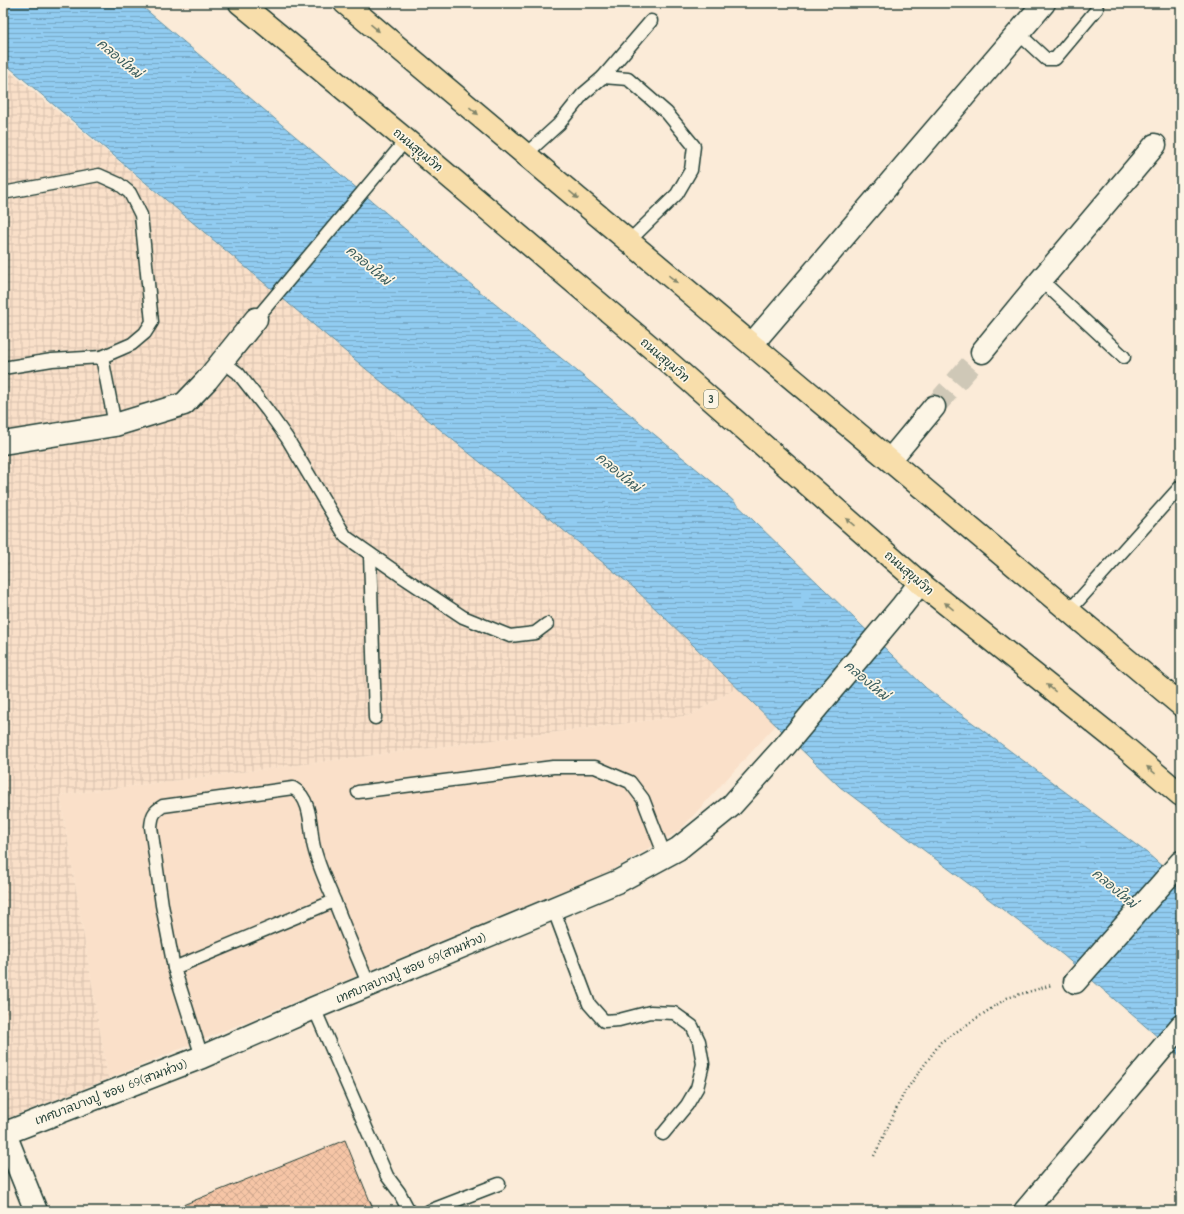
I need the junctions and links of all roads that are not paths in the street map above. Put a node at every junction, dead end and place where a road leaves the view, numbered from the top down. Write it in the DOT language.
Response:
graph roads {
  1 [pos="240,3"];
  2 [pos="345,3"];
  3 [pos="1044,3"];
  4 [pos="1097,9"];
  5 [pos="651,21"];
  6 [pos="1018,33"];
  7 [pos="603,77"];
  8 [pos="406,140"];
  9 [pos="1156,145"];
  10 [pos="526,154"];
  11 [pos="3,193"];
  12 [pos="628,242"];
  13 [pos="1041,280"];
  14 [pos="256,319"];
  15 [pos="752,344"];
  16 [pos="982,352"];
  17 [pos="102,357"];
  18 [pos="1124,357"];
  19 [pos="222,361"];
  20 [pos="3,368"];
  21 [pos="934,407"];
  22 [pos="115,425"];
  23 [pos="3,443"];
  24 [pos="890,460"];
  25 [pos="1181,486"];
  26 [pos="370,554"];
  27 [pos="920,583"];
  28 [pos="1069,611"];
  29 [pos="547,624"];
  30 [pos="1181,705"];
  31 [pos="375,718"];
  32 [pos="358,792"];
  33 [pos="1181,795"];
  34 [pos="665,856"];
  35 [pos="1181,862"];
  36 [pos="334,901"];
  37 [pos="553,908"];
  38 [pos="174,968"];
  39 [pos="1077,980"];
  40 [pos="369,985"];
  41 [pos="314,1008"];
  42 [pos="1181,1026"];
  43 [pos="202,1057"];
  44 [pos="4,1134"];
  45 [pos="663,1134"];
  46 [pos="499,1184"];
  47 [pos="36,1211"];
  48 [pos="409,1211"];
  49 [pos="429,1211"];
  50 [pos="1025,1211"];
  1 -- 8 [label="highway, ถนนสุขุมวิท / 3"];
  2 -- 10 [label="highway, one-way"];
  3 -- 6 [label="street"];
  4 -- 6 [label="lane"];
  5 -- 7 [label="lane"];
  6 -- 15 [label="street"];
  7 -- 10 [label="lane"];
  7 -- 12 [label="lane"];
  8 -- 14 [label="lane"];
  27 -- 8 [label="highway, ถนนสุขุมวิท / 3, one-way"];
  9 -- 13 [label="street"];
  10 -- 12 [label="highway, one-way"];
  11 -- 17 [label="lane"];
  12 -- 15 [label="highway, one-way"];
  13 -- 16 [label="street"];
  13 -- 18 [label="lane"];
  14 -- 19 [label="street"];
  15 -- 24 [label="highway"];
  17 -- 20 [label="lane"];
  17 -- 22 [label="lane"];
  19 -- 22 [label="street"];
  19 -- 26 [label="lane"];
  21 -- 24 [label="street"];
  22 -- 23 [label="street"];
  24 -- 28 [label="highway"];
  25 -- 28 [label="lane"];
  26 -- 29 [label="lane"];
  26 -- 31 [label="lane"];
  33 -- 27 [label="highway, ถนนสุขุมวิท / 3, one-way"];
  27 -- 34 [label="street, เทศบาลบางปู ซอย 69(สามห่วง)"];
  28 -- 30 [label="highway"];
  32 -- 34 [label="lane"];
  34 -- 37 [label="street, เทศบาลบางปู ซอย 69(สามห่วง)"];
  35 -- 39 [label="street"];
  36 -- 38 [label="lane"];
  36 -- 38 [label="lane"];
  36 -- 40 [label="lane"];
  37 -- 40 [label="street, เทศบาลบางปู ซอย 69(สามห่วง)"];
  37 -- 45 [label="lane"];
  38 -- 43 [label="lane"];
  40 -- 41 [label="street, เทศบาลบางปู ซอย 69(สามห่วง)"];
  41 -- 43 [label="street, เทศบาลบางปู ซอย 69(สามห่วง)"];
  41 -- 48 [label="lane"];
  42 -- 50 [label="street"];
  43 -- 44 [label="street, เทศบาลบางปู ซอย 69(สามห่วง)"];
  44 -- 47 [label="street"];
  46 -- 49 [label="lane"];
}
